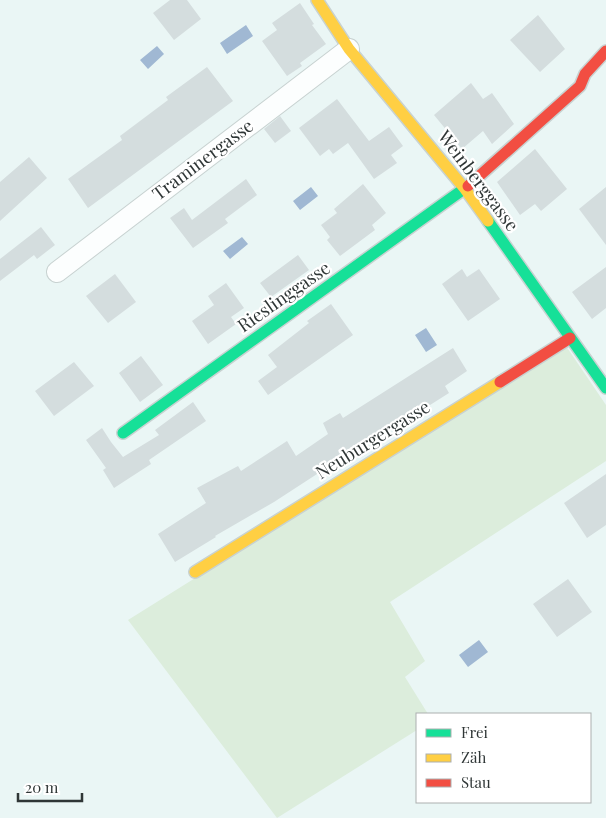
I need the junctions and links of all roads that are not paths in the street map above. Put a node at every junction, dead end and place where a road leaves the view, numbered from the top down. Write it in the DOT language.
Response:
graph roads {
  1 [pos="316,0"];
  2 [pos="349,49"];
  3 [pos="606,51"];
  4 [pos="465,190"];
  5 [pos="57,272"];
  6 [pos="570,338"];
  7 [pos="606,388"];
  8 [pos="123,433"];
  9 [pos="195,572"];
  1 -- 2 [label="street, Weinberggasse"];
  2 -- 4 [label="street, Weinberggasse"];
  2 -- 5 [label="street, Traminergasse"];
  3 -- 4 [label="street, Rieslinggasse"];
  4 -- 6 [label="street, Weinberggasse"];
  4 -- 8 [label="street, Rieslinggasse"];
  6 -- 7 [label="street, Weinberggasse"];
  6 -- 9 [label="street, Neuburgergasse"];
}
